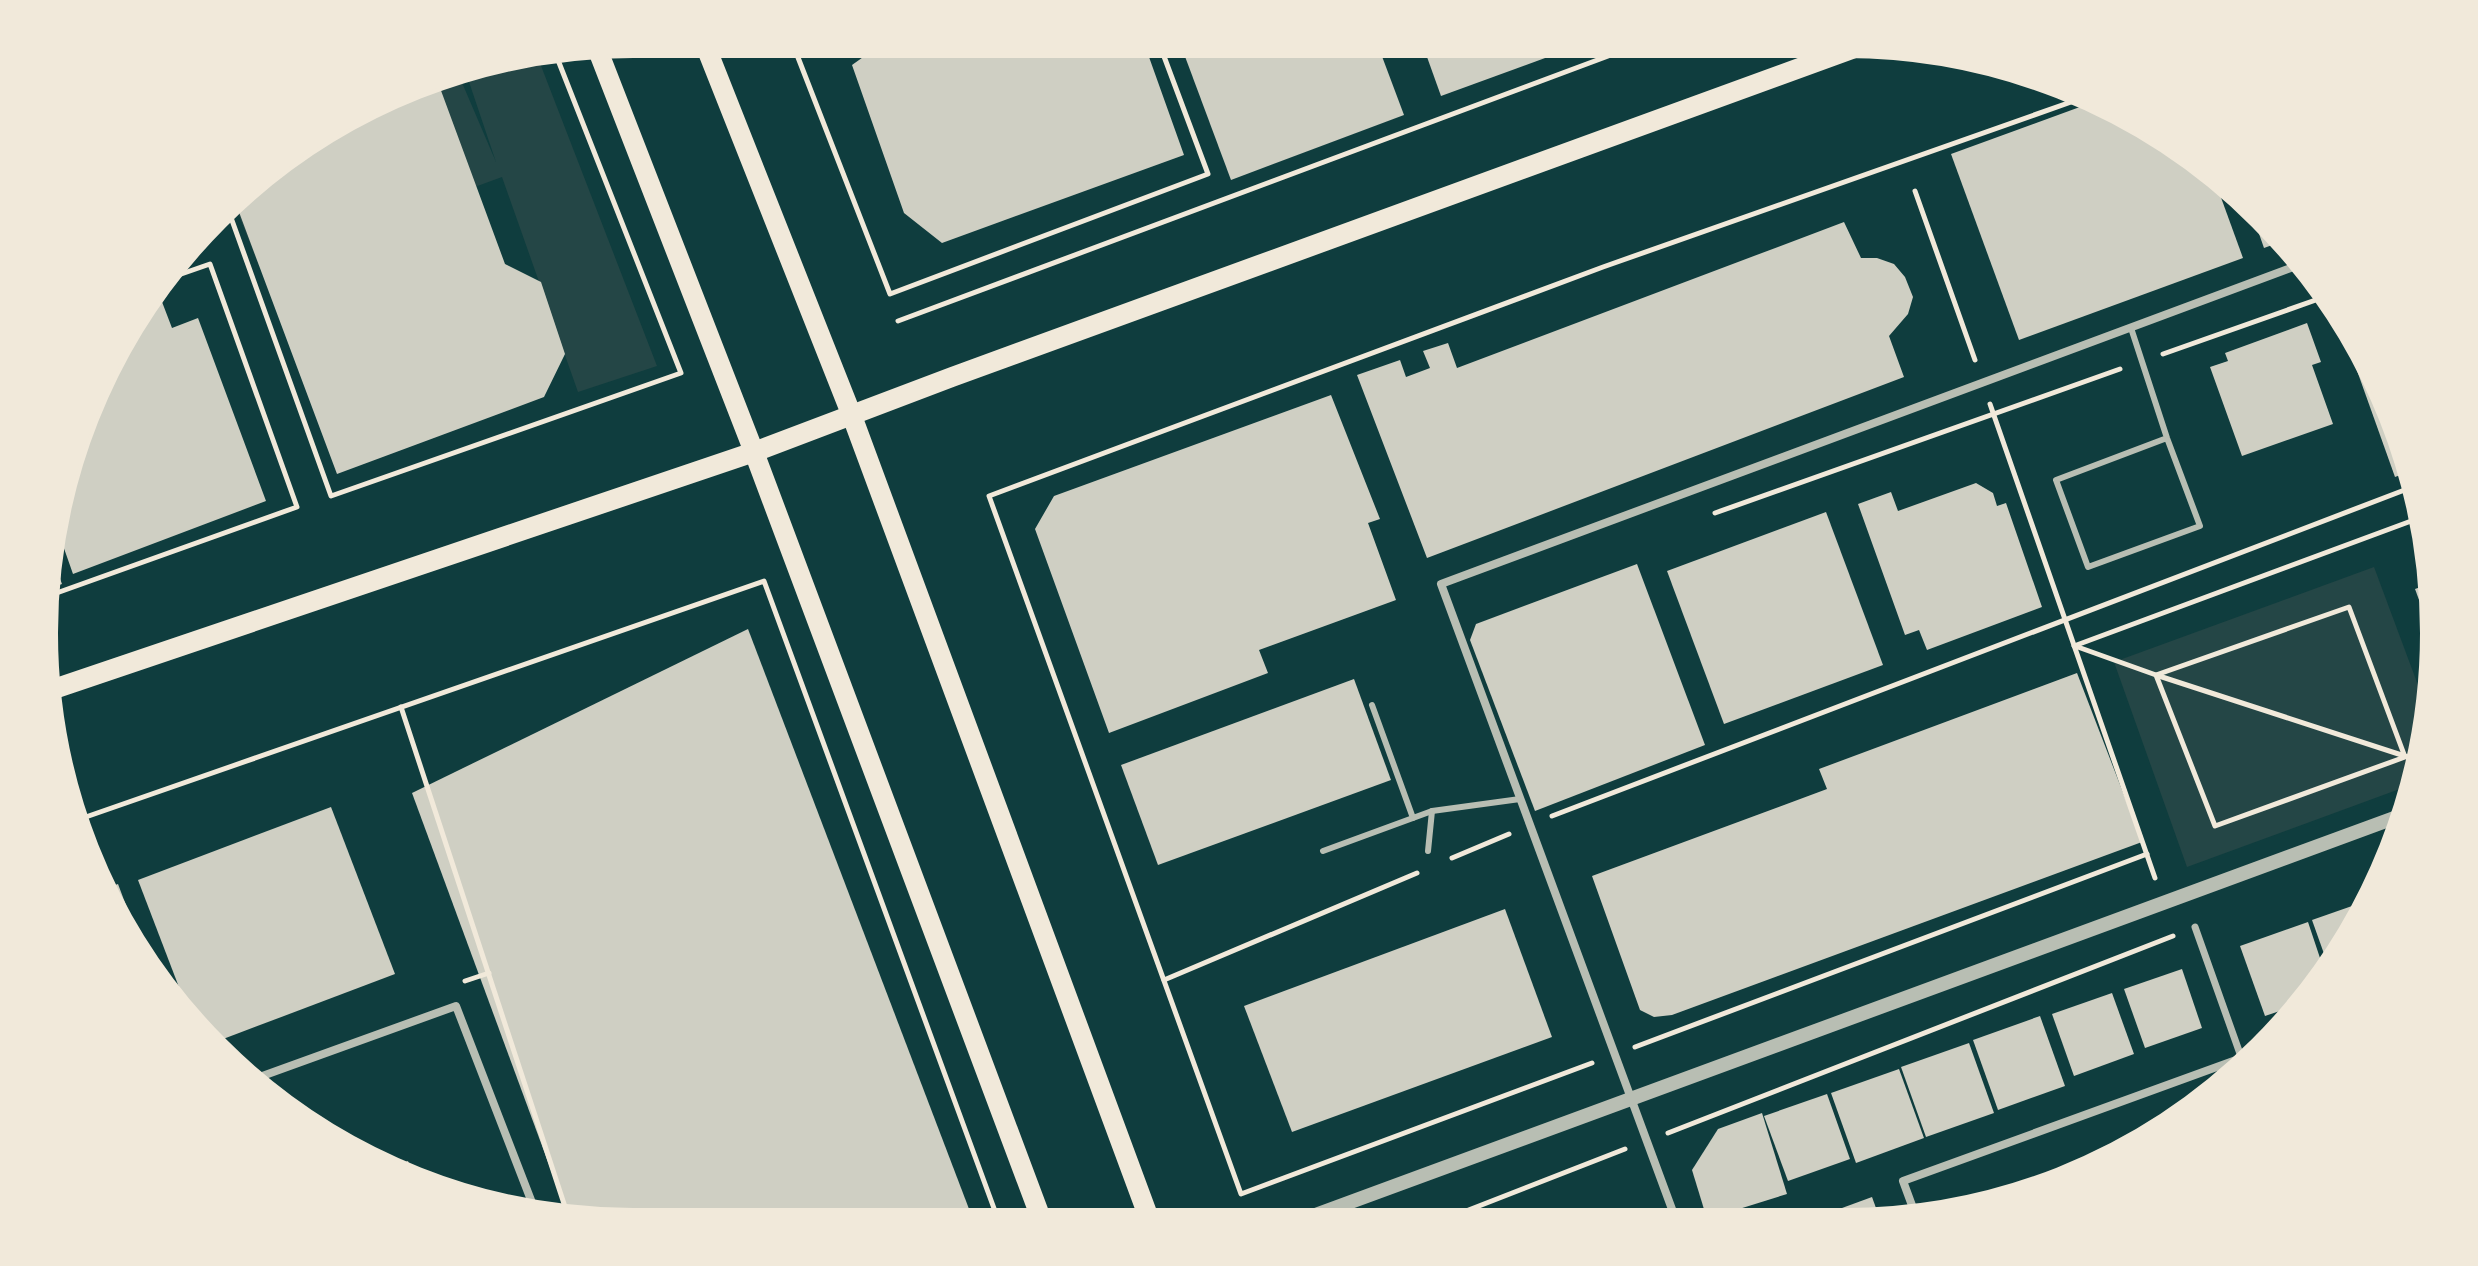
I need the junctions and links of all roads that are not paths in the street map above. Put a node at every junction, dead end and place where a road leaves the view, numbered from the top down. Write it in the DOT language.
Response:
graph roads {
  1 [pos="710,56"];
  2 [pos="1832,56"];
  3 [pos="600,57"];
  4 [pos="2291,268"];
  5 [pos="2131,328"];
  6 [pos="852,416"];
  7 [pos="2167,438"];
  8 [pos="754,452"];
  9 [pos="59,687"];
  10 [pos="1372,705"];
  11 [pos="1520,799"];
  12 [pos="1432,811"];
  13 [pos="1413,818"];
  14 [pos="2391,819"];
  15 [pos="1323,851"];
  16 [pos="1428,851"];
  17 [pos="2195,927"];
  18 [pos="2239,1054"];
  19 [pos="2223,1069"];
  20 [pos="263,1076"];
  21 [pos="1632,1098"];
  22 [pos="531,1201"];
  23 [pos="1912,1206"];
  24 [pos="1038,1210"];
  25 [pos="1146,1210"];
  26 [pos="1329,1210"];
  27 [pos="1672,1210"];
  1 -- 6 [label="main road"];
  2 -- 6 [label="main road"];
  3 -- 8 [label="main road"];
  4 -- 5 [label="street"];
  5 -- 7 [label="lane"];
  5 -- 11 [label="street"];
  6 -- 8 [label="main road"];
  6 -- 25 [label="main road"];
  7 -- 7 [label="lane"];
  8 -- 9 [label="main road"];
  8 -- 24 [label="main road"];
  10 -- 13 [label="lane"];
  11 -- 12 [label="lane"];
  11 -- 21 [label="street"];
  12 -- 13 [label="lane"];
  12 -- 16 [label="lane"];
  13 -- 15 [label="lane"];
  14 -- 21 [label="street"];
  17 -- 18 [label="street"];
  19 -- 23 [label="street"];
  20 -- 22 [label="street"];
  21 -- 26 [label="street"];
  21 -- 27 [label="street"];
}
